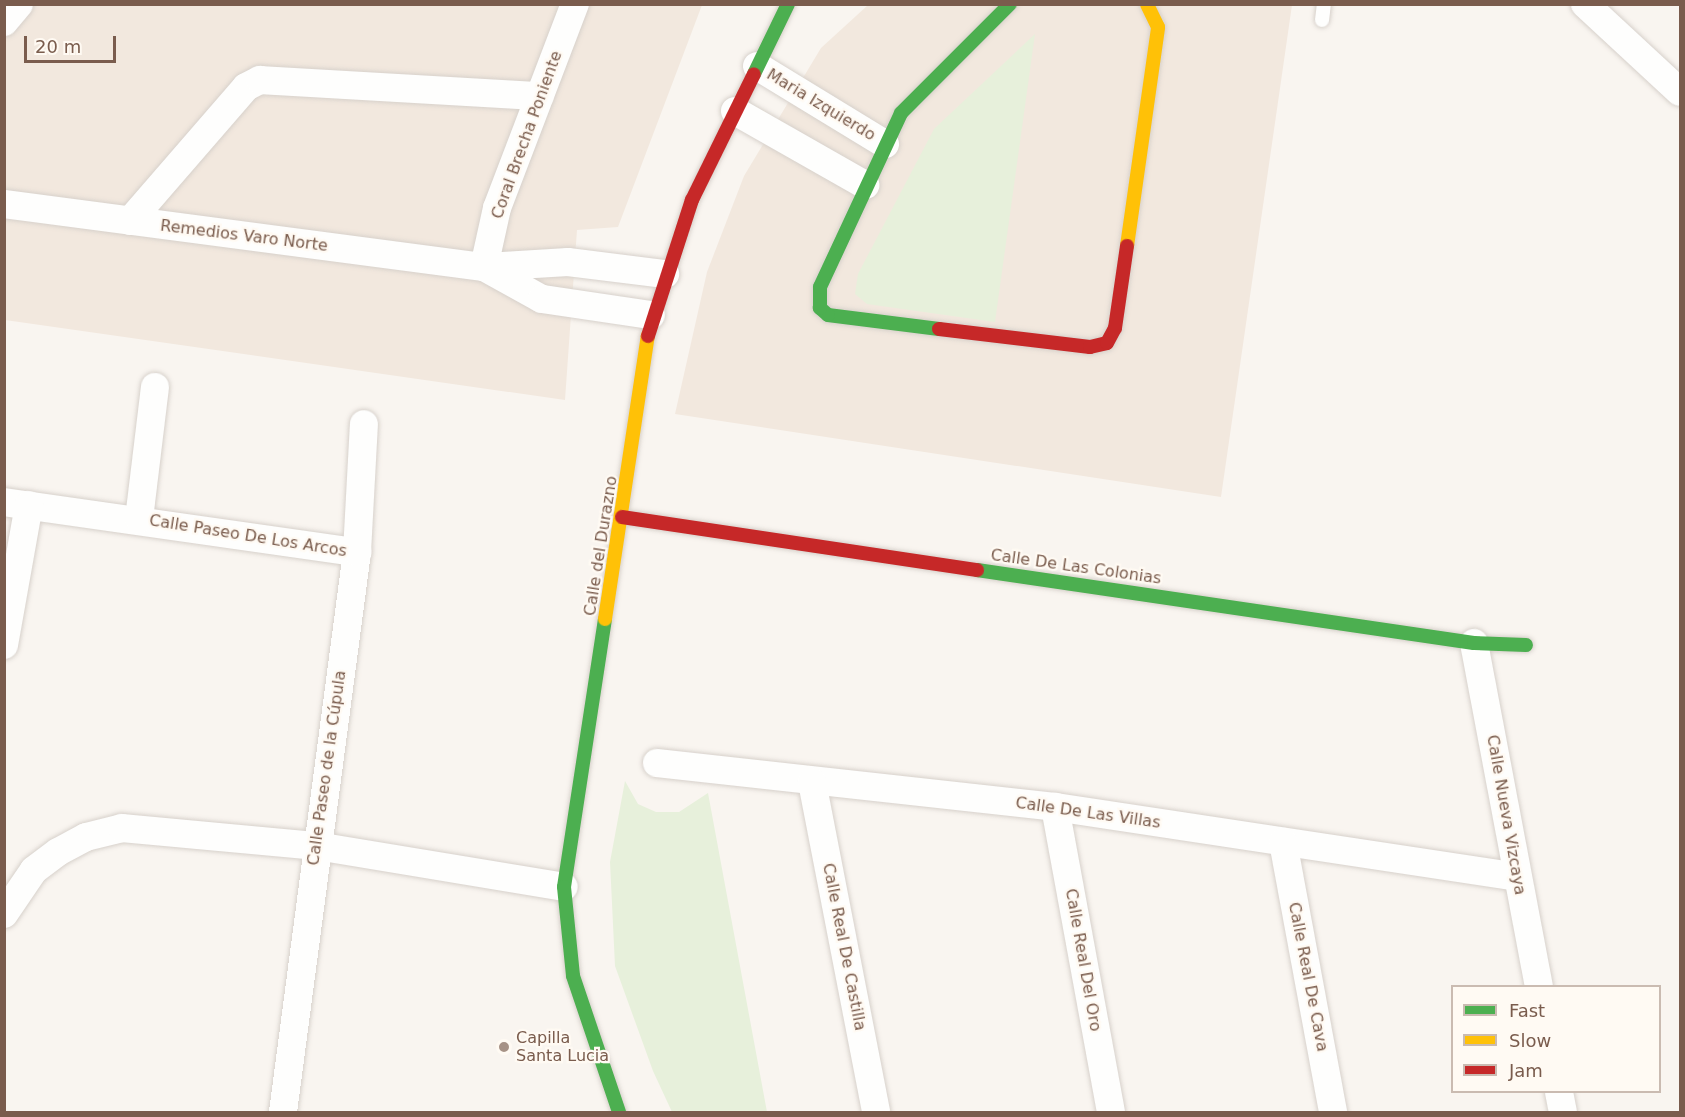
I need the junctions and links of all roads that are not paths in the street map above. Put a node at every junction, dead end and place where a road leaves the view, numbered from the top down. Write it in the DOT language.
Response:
graph roads {
  1 [pos="19,4"];
  2 [pos="575,4"];
  3 [pos="788,4"];
  4 [pos="1010,4"];
  5 [pos="1147,4"];
  6 [pos="1324,4"];
  7 [pos="1585,4"];
  8 [pos="1322,20"];
  9 [pos="4,22"];
  10 [pos="757,66"];
  11 [pos="1680,92"];
  12 [pos="540,96"];
  13 [pos="735,111"];
  14 [pos="885,144"];
  15 [pos="865,185"];
  16 [pos="4,204"];
  17 [pos="130,221"];
  18 [pos="484,267"];
  19 [pos="665,273"];
  20 [pos="651,315"];
  21 [pos="155,387"];
  22 [pos="364,424"];
  23 [pos="17,504"];
  24 [pos="622,517"];
  25 [pos="139,519"];
  26 [pos="357,552"];
  27 [pos="1474,643"];
  28 [pos="4,645"];
  29 [pos="1526,645"];
  30 [pos="657,763"];
  31 [pos="812,782"];
  32 [pos="1055,807"];
  33 [pos="1282,842"];
  34 [pos="316,846"];
  35 [pos="1517,877"];
  36 [pos="564,887"];
  37 [pos="4,914"];
  38 [pos="1539,985"];
  39 [pos="1559,1093"];
  40 [pos="283,1113"];
  41 [pos="619,1113"];
  42 [pos="876,1113"];
  43 [pos="1111,1113"];
  44 [pos="1333,1113"];
  45 [pos="1563,1113"];
  1 -- 9 [label="street"];
  2 -- 12 [label="street, Coral Brecha Poniente"];
  3 -- 10 [label="street, Calle del Durazno"];
  4 -- 14 [label="street"];
  5 -- 15 [label="street"];
  6 -- 8 [label="lane"];
  7 -- 11 [label="street"];
  10 -- 13 [label="street, Calle del Durazno"];
  10 -- 14 [label="street, Maria Izquierdo"];
  12 -- 17 [label="street"];
  12 -- 18 [label="street, Coral Brecha Poniente"];
  13 -- 15 [label="street"];
  13 -- 19 [label="street, Calle del Durazno"];
  14 -- 15 [label="street"];
  16 -- 17 [label="street, Remedios Varo Norte"];
  17 -- 18 [label="street, Remedios Varo Norte"];
  18 -- 19 [label="street, Remedios Varo Norte"];
  18 -- 20 [label="street, Remedios Varo Norte"];
  19 -- 20 [label="street, Calle del Durazno"];
  20 -- 24 [label="street, Calle del Durazno"];
  21 -- 25 [label="street, Calle Paseo De Los Arcos"];
  22 -- 26 [label="street, Calle Paseo de la Cúpula"];
  23 -- 25 [label="street, Calle Paseo De Los Arcos"];
  23 -- 28 [label="street"];
  24 -- 27 [label="street, Calle De Las Colonias"];
  24 -- 36 [label="street, Calle del Durazno"];
  25 -- 26 [label="street, Calle Paseo De Los Arcos"];
  26 -- 34 [label="street, Calle Paseo de la Cúpula"];
  27 -- 29 [label="street, Calle De Las Colonias"];
  27 -- 35 [label="street, Calle Nueva Vizcaya"];
  30 -- 31 [label="street, Calle De Las Villas"];
  31 -- 32 [label="street, Calle De Las Villas"];
  31 -- 42 [label="street, Calle Real De Castilla"];
  32 -- 33 [label="street, Calle De Las Villas"];
  32 -- 43 [label="street, Calle Real Del Oro"];
  33 -- 35 [label="street, Calle De Las Villas"];
  33 -- 44 [label="street, Calle Real De Cava"];
  34 -- 36 [label="street"];
  34 -- 37 [label="street"];
  34 -- 40 [label="street, Calle Paseo de la Cúpula"];
  35 -- 38 [label="street, Calle Nueva Vizcaya"];
  36 -- 41 [label="street, Calle del Durazno"];
  39 -- 45 [label="street"];
}
